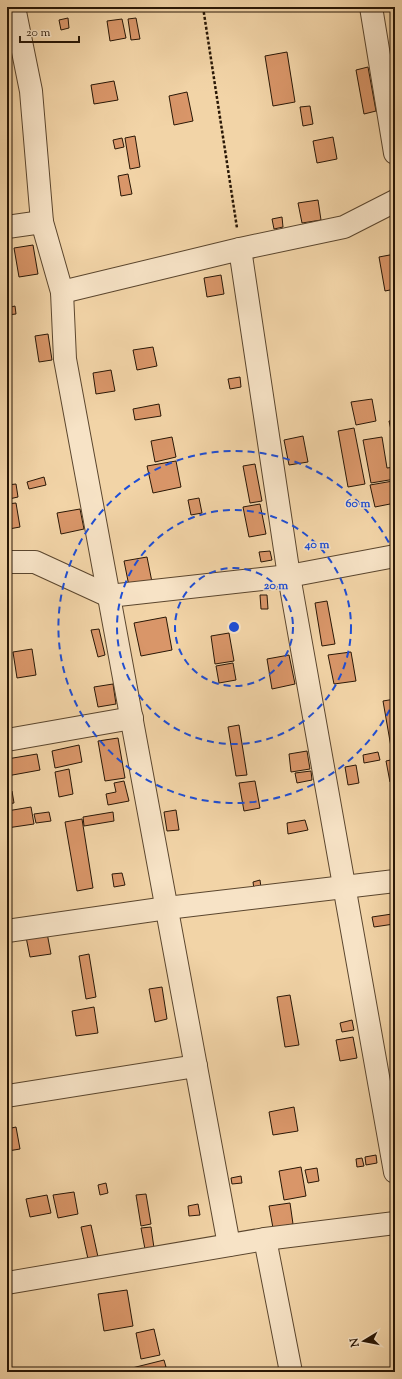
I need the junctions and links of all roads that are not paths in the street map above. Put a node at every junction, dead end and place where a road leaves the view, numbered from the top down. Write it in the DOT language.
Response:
graph roads {
  1 [pos="14,7"];
  2 [pos="371,7"];
  3 [pos="395,153"];
  4 [pos="395,201"];
  5 [pos="42,222"];
  6 [pos="7,227"];
  7 [pos="240,249"];
  8 [pos="62,292"];
  9 [pos="395,556"];
  10 [pos="7,562"];
  11 [pos="289,576"];
  12 [pos="109,596"];
  13 [pos="132,718"];
  14 [pos="7,740"];
  15 [pos="395,882"];
  16 [pos="345,888"];
  17 [pos="167,908"];
  18 [pos="7,931"];
  19 [pos="196,1066"];
  20 [pos="7,1096"];
  21 [pos="395,1172"];
  22 [pos="395,1223"];
  23 [pos="264,1239"];
  24 [pos="229,1245"];
  25 [pos="7,1283"];
  26 [pos="291,1372"];
  1 -- 5 [label="street"];
  2 -- 3 [label="street"];
  4 -- 7 [label="street"];
  5 -- 6 [label="street"];
  5 -- 8 [label="street"];
  7 -- 8 [label="street"];
  7 -- 11 [label="street"];
  8 -- 12 [label="street"];
  9 -- 11 [label="street"];
  10 -- 12 [label="street"];
  11 -- 12 [label="street"];
  11 -- 16 [label="street"];
  12 -- 13 [label="street"];
  13 -- 14 [label="street"];
  13 -- 17 [label="street"];
  15 -- 16 [label="street"];
  16 -- 17 [label="street"];
  16 -- 21 [label="street"];
  17 -- 18 [label="street"];
  17 -- 19 [label="street"];
  19 -- 20 [label="street"];
  19 -- 24 [label="street"];
  22 -- 23 [label="street"];
  23 -- 24 [label="street"];
  23 -- 26 [label="street"];
  24 -- 25 [label="street"];
}
